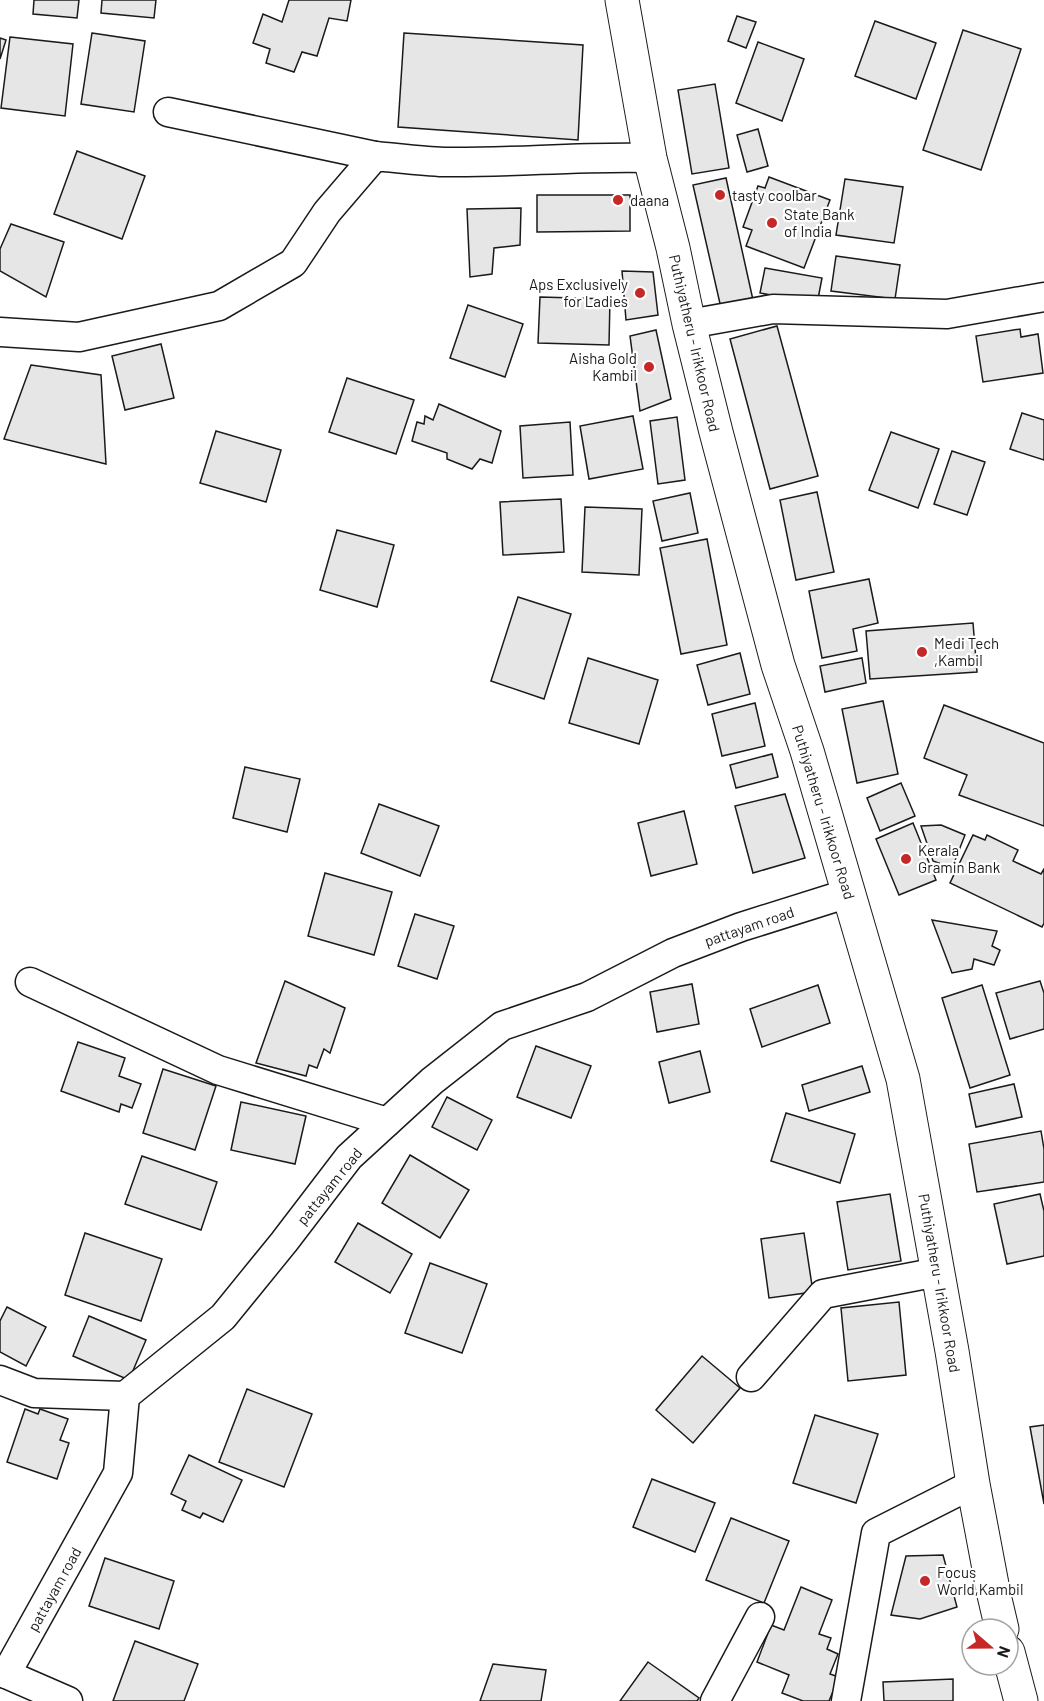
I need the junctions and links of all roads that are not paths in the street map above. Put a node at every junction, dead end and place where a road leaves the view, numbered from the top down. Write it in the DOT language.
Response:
graph roads {
  1 [pos="622,0"];
  2 [pos="168,112"];
  3 [pos="375,156"];
  4 [pos="650,158"];
  5 [pos="1044,297"];
  6 [pos="689,324"];
  7 [pos="0,332"];
  8 [pos="849,893"];
  9 [pos="30,982"];
  10 [pos="387,1122"];
  11 [pos="938,1272"];
  12 [pos="751,1377"];
  13 [pos="0,1380"];
  14 [pos="125,1396"];
  15 [pos="973,1485"];
  16 [pos="760,1617"];
  17 [pos="999,1617"];
  18 [pos="3,1673"];
  19 [pos="1014,1677"];
  20 [pos="68,1701"];
  21 [pos="715,1701"];
  22 [pos="846,1701"];
  23 [pos="1020,1701"];
  1 -- 4 [label="main road, Puthiyatheru - Irikkoor Road"];
  2 -- 3 [label="street"];
  3 -- 4 [label="street"];
  3 -- 7 [label="street"];
  4 -- 6 [label="main road, Puthiyatheru - Irikkoor Road"];
  5 -- 6 [label="street"];
  6 -- 8 [label="main road, Puthiyatheru - Irikkoor Road"];
  8 -- 10 [label="street, pattayam road"];
  8 -- 11 [label="main road, Puthiyatheru - Irikkoor Road"];
  9 -- 10 [label="street"];
  10 -- 14 [label="street, pattayam road"];
  11 -- 12 [label="street"];
  11 -- 15 [label="main road, Puthiyatheru - Irikkoor Road"];
  13 -- 14 [label="street"];
  14 -- 18 [label="street, pattayam road"];
  15 -- 17 [label="main road, Puthiyatheru - Irikkoor Road"];
  15 -- 22 [label="street"];
  16 -- 21 [label="street"];
  18 -- 20 [label="street"];
  19 -- 23 [label="main road"];
}
